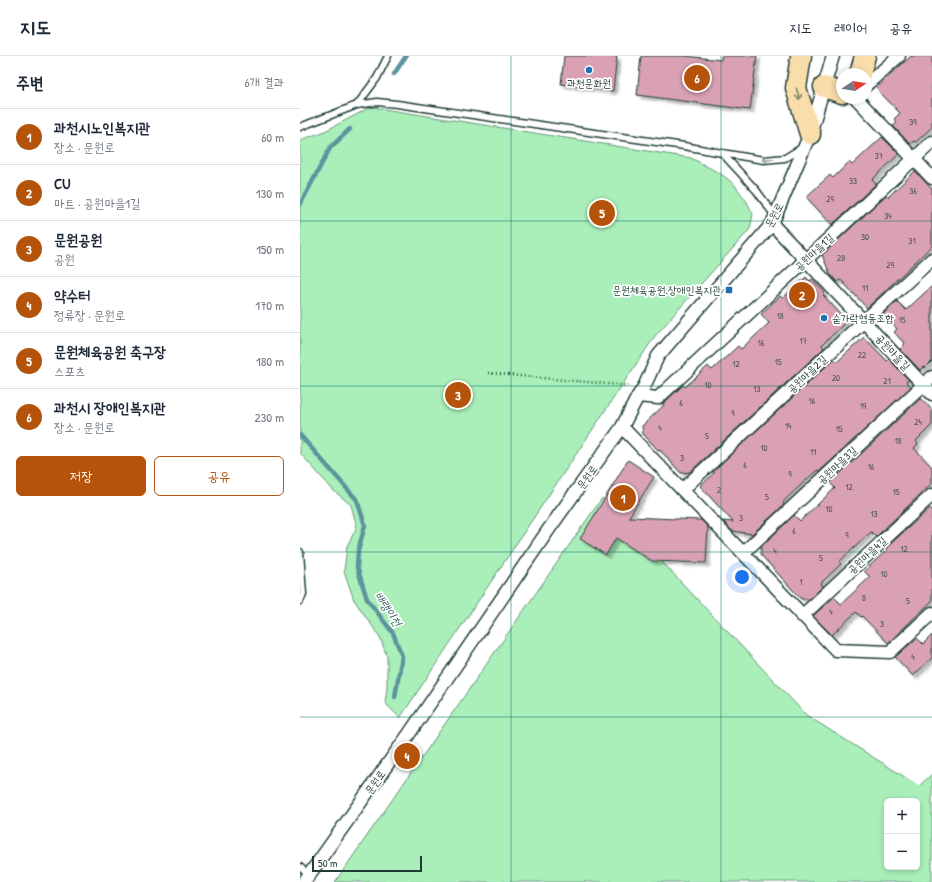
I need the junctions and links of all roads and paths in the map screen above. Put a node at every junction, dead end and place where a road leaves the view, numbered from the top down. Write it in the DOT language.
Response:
graph roads {
  1 [pos="388,56"];
  2 [pos="801,56"];
  3 [pos="833,56"];
  4 [pos="865,56"];
  5 [pos="899,56"];
  6 [pos="862,68"];
  7 [pos="872,80"];
  8 [pos="833,90"];
  9 [pos="862,104"];
  10 [pos="358,105"];
  11 [pos="300,127"];
  12 [pos="807,140"];
  13 [pos="932,142"];
  14 [pos="722,153"];
  15 [pos="914,158"];
  16 [pos="932,178"];
  17 [pos="773,220"];
  18 [pos="932,259"];
  19 [pos="806,260"];
  20 [pos="864,321"];
  21 [pos="488,372"];
  22 [pos="928,381"];
  23 [pos="641,391"];
  24 [pos="932,394"];
  25 [pos="622,427"];
  26 [pos="682,490"];
  27 [pos="932,495"];
  28 [pos="300,552"];
  29 [pos="743,553"];
  30 [pos="300,601"];
  31 [pos="932,613"];
  32 [pos="802,616"];
  33 [pos="304,874"];
  1 -- 10 [label="lane"];
  2 -- 12 [label="highway, one-way"];
  3 -- 8 [label="street, 문원로"];
  4 -- 6 [label="highway"];
  5 -- 7 [label="street"];
  8 -- 12 [label="street, 문원로"];
  9 -- 15 [label="street"];
  10 -- 11 [label="lane"];
  10 -- 14 [label="lane"];
  12 -- 14 [label="lane, one-way"];
  12 -- 17 [label="street, 문원로"];
  13 -- 15 [label="street, 공원마을1길"];
  14 -- 17 [label="lane"];
  15 -- 16 [label="street"];
  15 -- 19 [label="street, 공원마을1길"];
  17 -- 19 [label="street, 공원마을길"];
  17 -- 23 [label="street, 문원로"];
  18 -- 20 [label="street, 공원마을2길"];
  19 -- 20 [label="street, 공원마을길"];
  19 -- 23 [label="street, 공원마을1길"];
  20 -- 22 [label="street, 공원마을길"];
  20 -- 26 [label="street, 공원마을2길"];
  21 -- 23 [label="path"];
  22 -- 24 [label="street, 공원마을길"];
  22 -- 29 [label="street, 공원마을3길"];
  23 -- 25 [label="street, 문원로"];
  25 -- 26 [label="street"];
  25 -- 33 [label="street, 문원로"];
  26 -- 29 [label="street"];
  27 -- 32 [label="street, 공원마을4길"];
  28 -- 30 [label="lane"];
  29 -- 32 [label="street"];
  31 -- 32 [label="street"];
}
